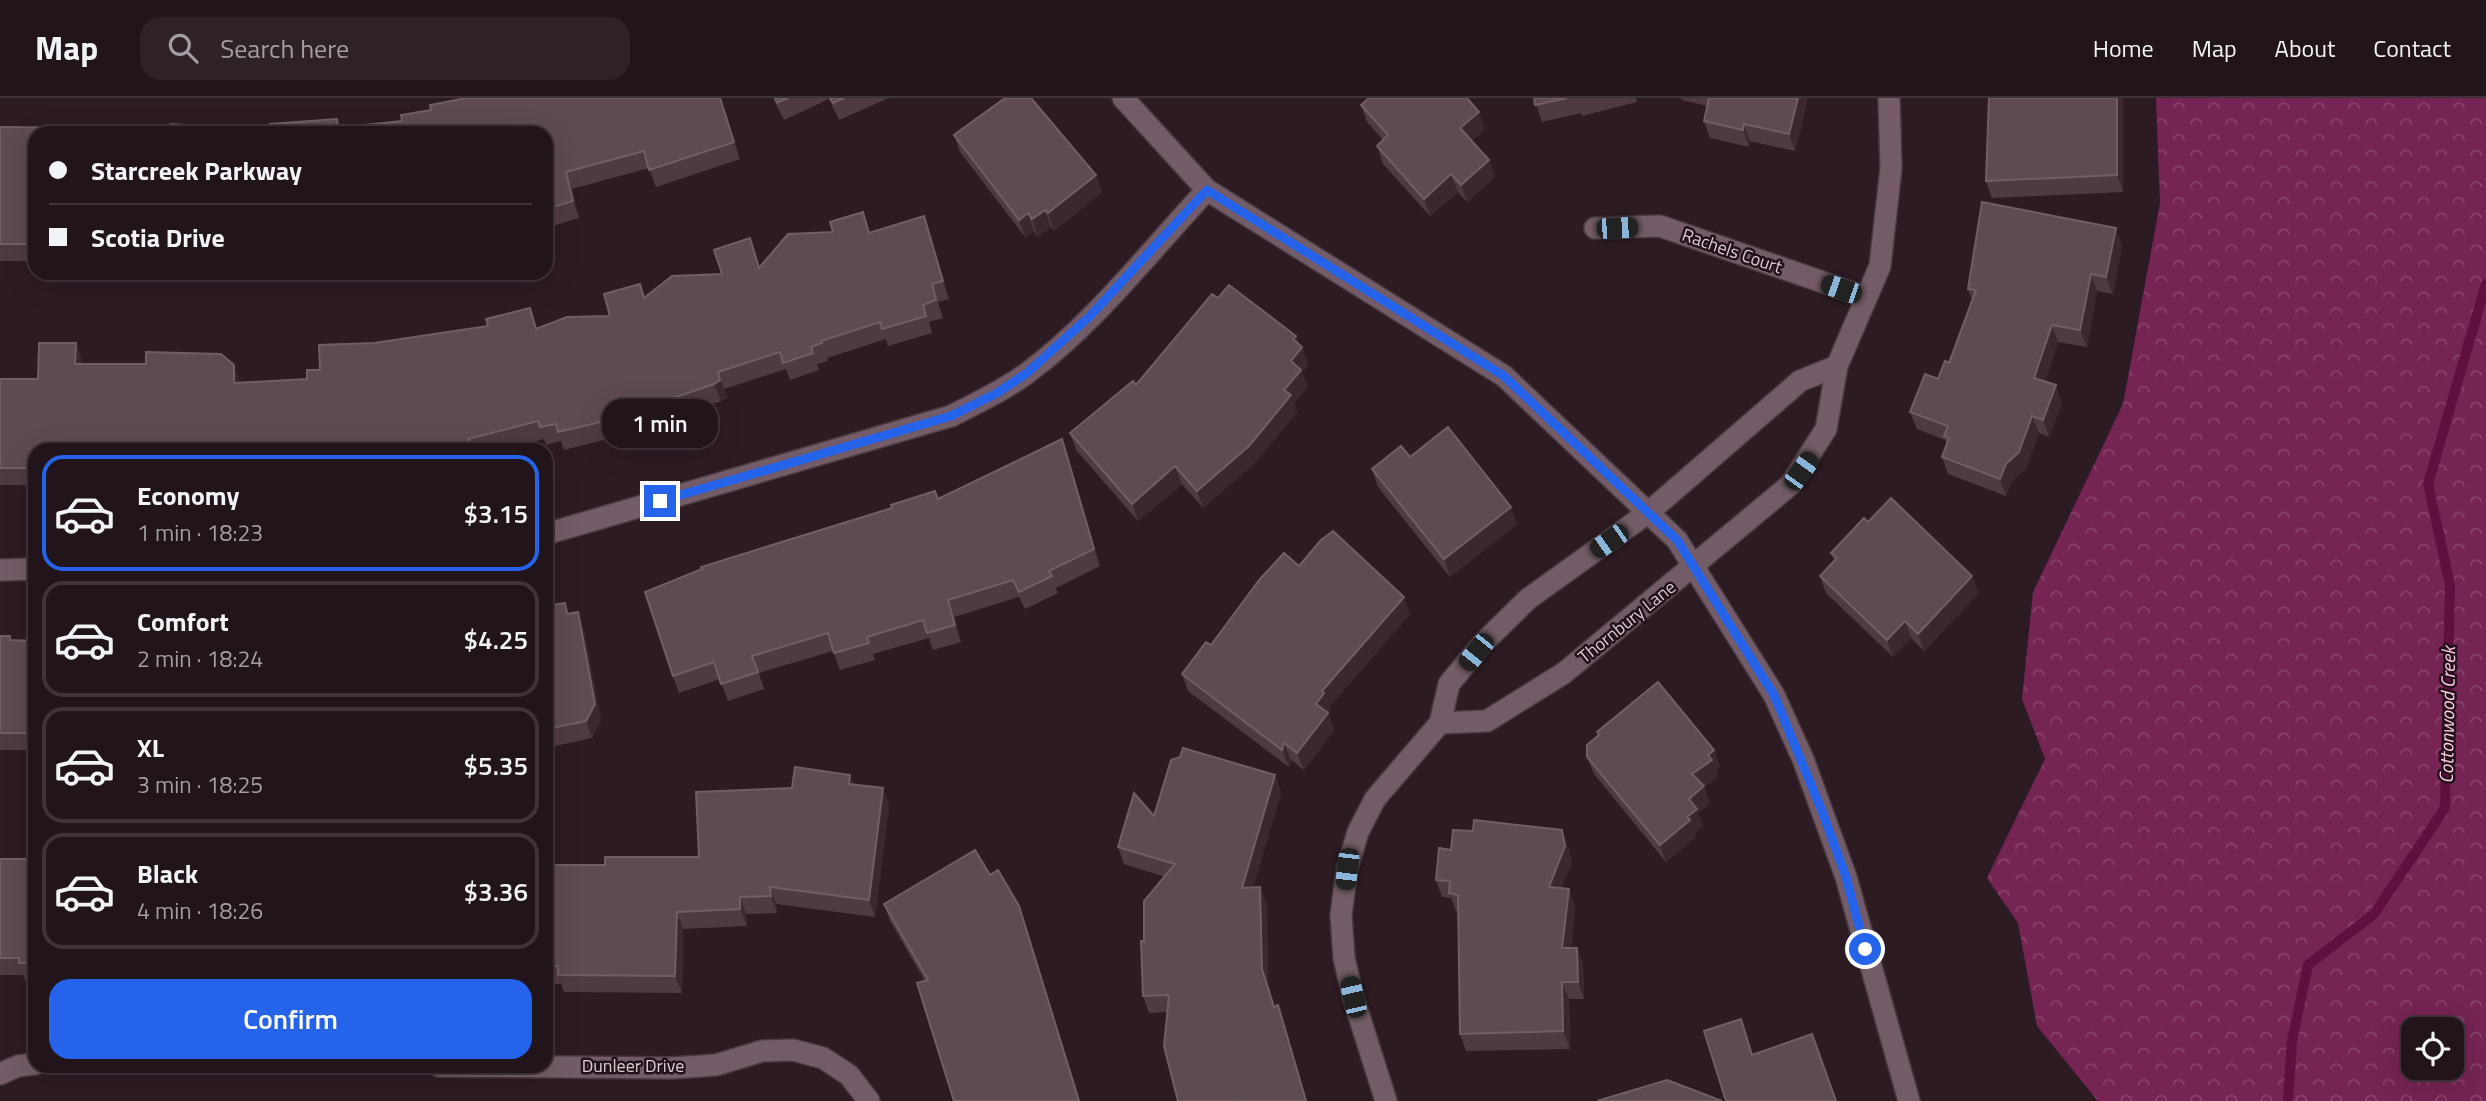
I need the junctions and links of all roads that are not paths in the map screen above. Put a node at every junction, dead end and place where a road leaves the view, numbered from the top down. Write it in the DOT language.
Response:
graph roads {
  1 [pos="1122,98"];
  2 [pos="1889,98"];
  3 [pos="1207,190"];
  4 [pos="1595,228"];
  5 [pos="1867,298"];
  6 [pos="1837,366"];
  7 [pos="1649,512"];
  8 [pos="553,532"];
  9 [pos="1692,568"];
  10 [pos="28,569"];
  11 [pos="0,570"];
  12 [pos="1440,723"];
  13 [pos="28,1065"];
  14 [pos="553,1067"];
  15 [pos="0,1074"];
  16 [pos="869,1101"];
  17 [pos="1386,1101"];
  18 [pos="1909,1101"];
  1 -- 3 [label="street"];
  2 -- 5 [label="street, Thornbury Lane"];
  3 -- 7 [label="street"];
  3 -- 8 [label="street"];
  4 -- 5 [label="street, Rachels Court"];
  5 -- 6 [label="street, Thornbury Lane"];
  6 -- 7 [label="street"];
  6 -- 9 [label="street, Thornbury Lane"];
  7 -- 9 [label="street"];
  7 -- 12 [label="street"];
  9 -- 12 [label="street, Thornbury Lane"];
  9 -- 18 [label="street"];
  10 -- 11 [label="street"];
  12 -- 17 [label="street"];
  13 -- 15 [label="street"];
  14 -- 16 [label="street, Dunleer Drive"];
}
